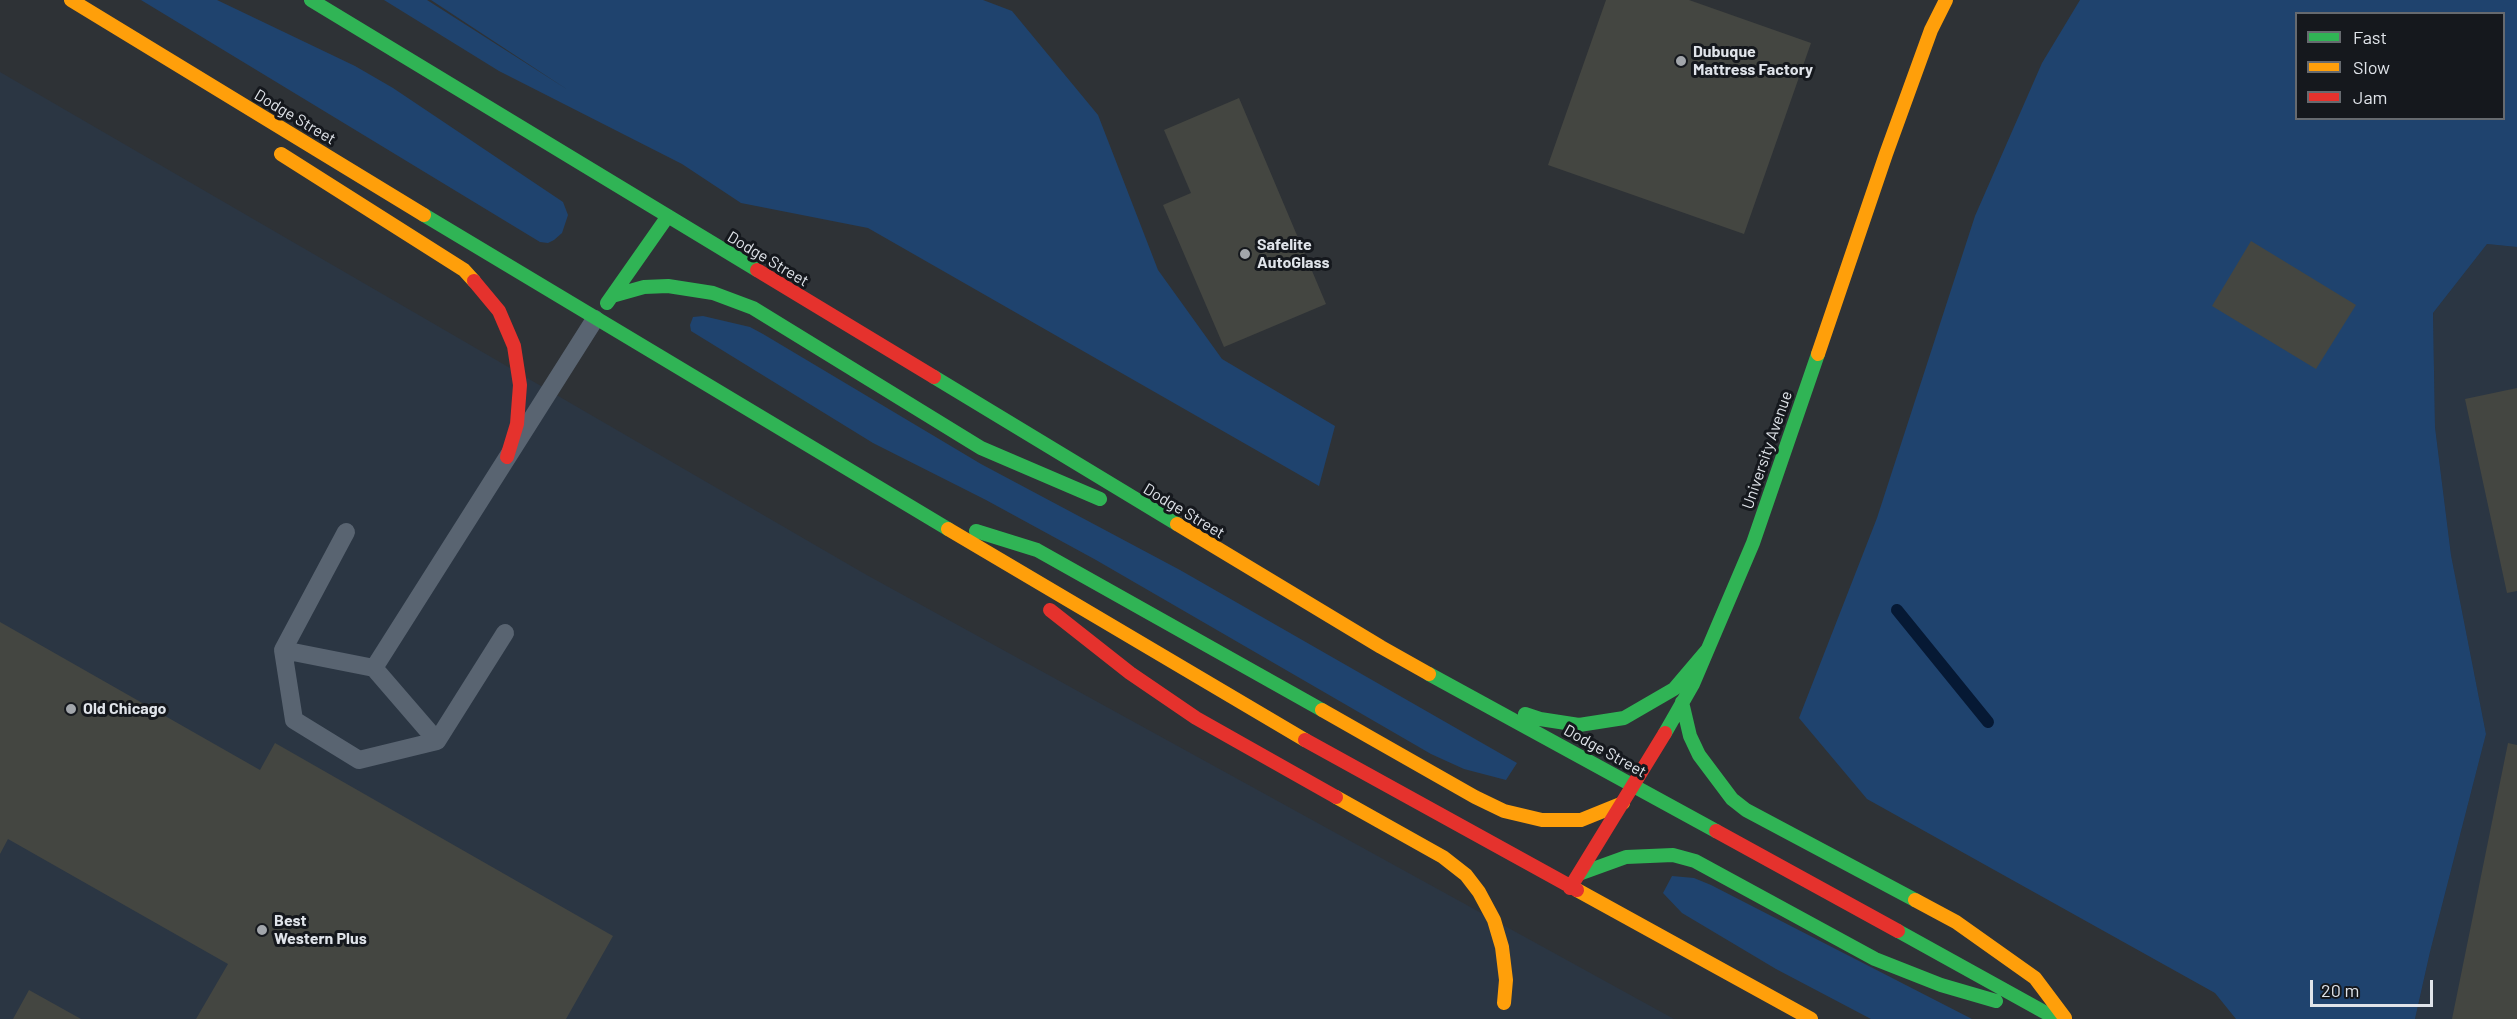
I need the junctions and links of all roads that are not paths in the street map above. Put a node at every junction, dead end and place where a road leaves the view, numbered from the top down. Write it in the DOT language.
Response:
graph roads {
  1 [pos="71,0"];
  2 [pos="297,0"];
  3 [pos="1946,0"];
  4 [pos="317,4"];
  5 [pos="168,59"];
  6 [pos="216,105"];
  7 [pos="269,147"];
  8 [pos="668,216"];
  9 [pos="612,296"];
  10 [pos="595,319"];
  11 [pos="507,457"];
  12 [pos="1108,503"];
  13 [pos="1130,512"];
  14 [pos="923,514"];
  15 [pos="346,532"];
  16 [pos="979,547"];
  17 [pos="1215,549"];
  18 [pos="505,633"];
  19 [pos="1708,649"];
  20 [pos="283,650"];
  21 [pos="374,668"];
  22 [pos="1471,696"];
  23 [pos="1682,702"];
  24 [pos="437,741"];
  25 [pos="1635,785"];
  26 [pos="1623,803"];
  27 [pos="1579,874"];
  28 [pos="1570,888"];
  29 [pos="1504,1003"];
  30 [pos="1811,1019"];
  31 [pos="2048,1019"];
  32 [pos="2057,1019"];
  33 [pos="2066,1019"];
  1 -- 5 [label="main road, Dodge Street"];
  2 -- 4 [label="main road, Dodge Street"];
  3 -- 19 [label="main road, University Avenue"];
  4 -- 8 [label="main road, Dodge Street"];
  5 -- 6 [label="main road"];
  5 -- 10 [label="main road, Dodge Street"];
  7 -- 11 [label="main road"];
  8 -- 9 [label="main road"];
  8 -- 17 [label="main road, Dodge Street"];
  9 -- 10 [label="main road"];
  9 -- 12 [label="main road"];
  10 -- 11 [label="lane"];
  10 -- 14 [label="main road, Dodge Street"];
  11 -- 21 [label="lane"];
  13 -- 17 [label="main road"];
  14 -- 16 [label="main road, Dodge Street"];
  14 -- 26 [label="main road"];
  15 -- 20 [label="lane"];
  16 -- 28 [label="main road, Dodge Street"];
  16 -- 29 [label="main road"];
  17 -- 22 [label="main road, Dodge Street"];
  18 -- 24 [label="lane"];
  19 -- 22 [label="main road"];
  19 -- 23 [label="main road, University Avenue"];
  20 -- 21 [label="lane"];
  20 -- 24 [label="lane"];
  21 -- 24 [label="lane"];
  22 -- 25 [label="main road, Dodge Street"];
  23 -- 25 [label="main road, University Avenue"];
  23 -- 33 [label="main road"];
  25 -- 26 [label="main road, University Avenue"];
  25 -- 32 [label="main road, Dodge Street"];
  26 -- 27 [label="main road, University Avenue"];
  27 -- 28 [label="main road, University Avenue"];
  27 -- 31 [label="main road"];
  28 -- 30 [label="main road, Dodge Street"];
}
